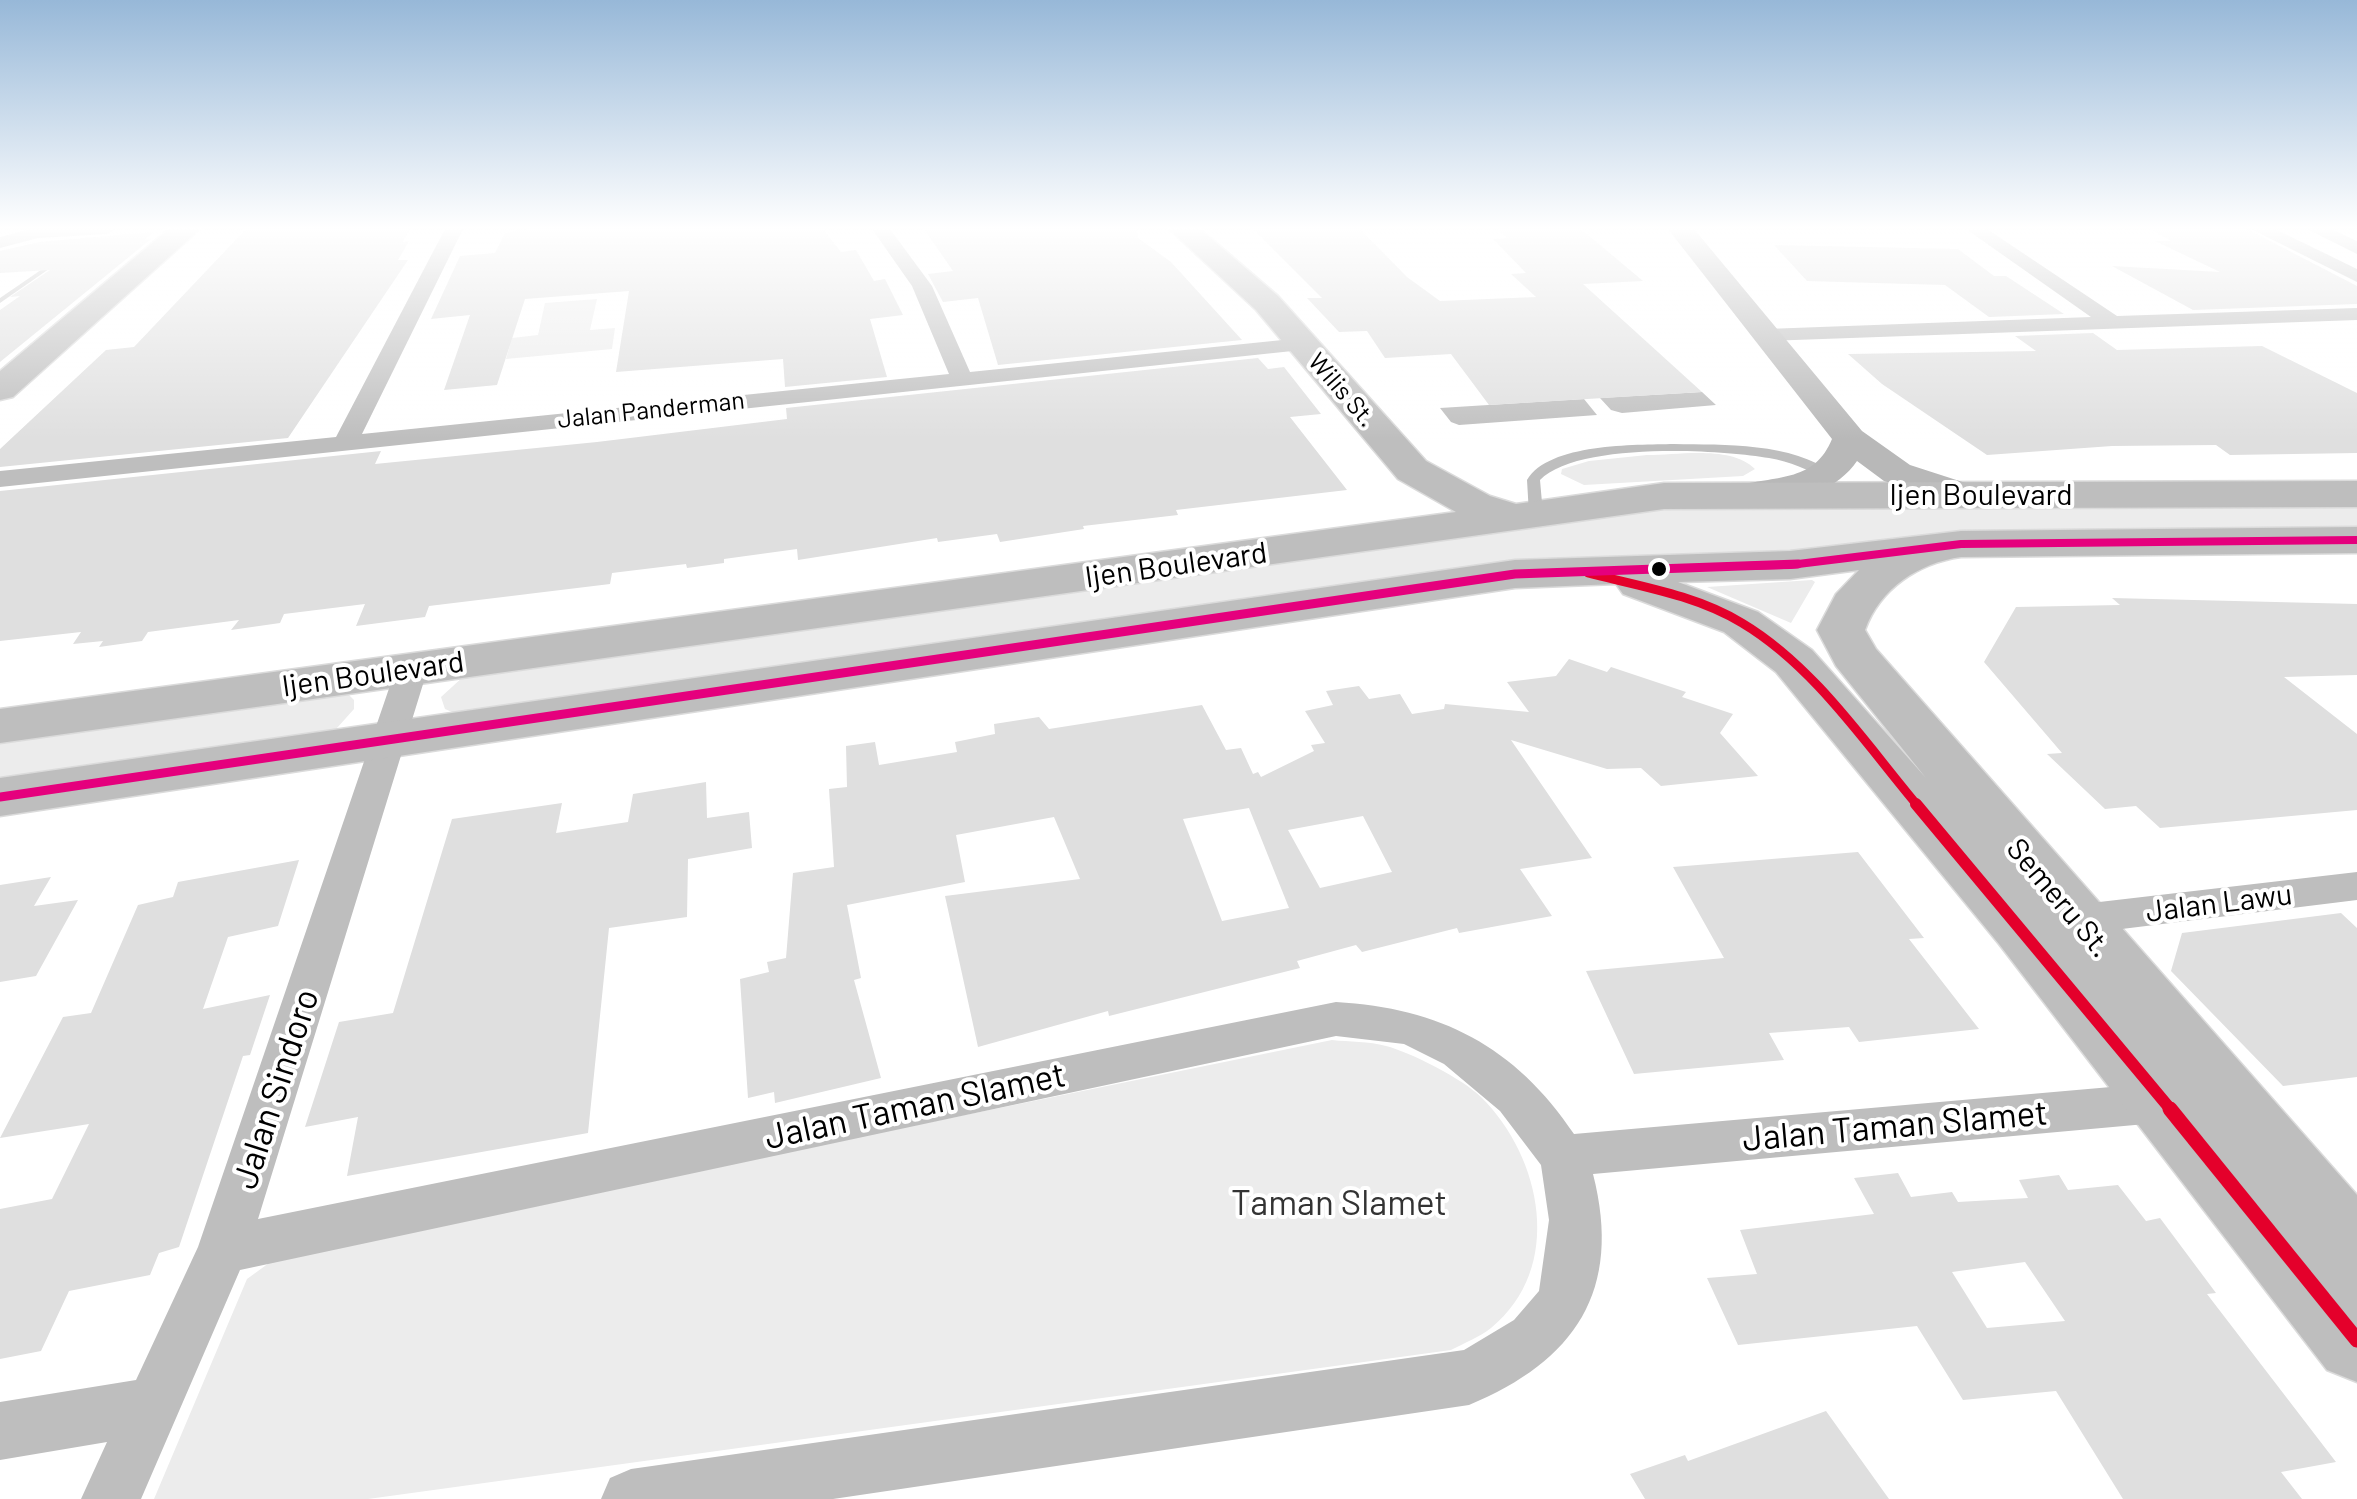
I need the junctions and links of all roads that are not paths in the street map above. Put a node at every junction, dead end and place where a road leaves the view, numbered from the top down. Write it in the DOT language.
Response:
graph roads {
  1 [pos="105,299"];
  2 [pos="419,299"];
  3 [pos="928,299"];
  4 [pos="1261,299"];
  5 [pos="1737,299"];
  6 [pos="2078,299"];
  7 [pos="2357,314"];
  8 [pos="2112,322"];
  9 [pos="1766,335"];
  10 [pos="1302,344"];
  11 [pos="962,378"];
  12 [pos="0,389"];
  13 [pos="1850,438"];
  14 [pos="346,442"];
  15 [pos="1412,470"];
  16 [pos="1828,474"];
  17 [pos="0,479"];
  18 [pos="1753,493"];
  19 [pos="2357,494"];
  20 [pos="1965,495"];
  21 [pos="1526,515"];
  22 [pos="1411,533"];
  23 [pos="2357,540"];
  24 [pos="1922,548"];
  25 [pos="1572,570"];
  26 [pos="412,668"];
  27 [pos="0,726"];
  28 [pos="388,742"];
  29 [pos="0,797"];
  30 [pos="2357,886"];
  31 [pos="2050,923"];
  32 [pos="2198,1099"];
  33 [pos="1562,1156"];
  34 [pos="223,1250"];
  35 [pos="2357,1254"];
  36 [pos="2357,1340"];
  37 [pos="152,1406"];
  38 [pos="0,1431"];
  39 [pos="111,1499"];
  40 [pos="631,1499"];
  1 -- 12 [label="main road"];
  2 -- 14 [label="street"];
  3 -- 11 [label="street"];
  4 -- 10 [label="main road, Wilis St."];
  5 -- 9 [label="main road"];
  6 -- 8 [label="street"];
  7 -- 8 [label="street"];
  8 -- 9 [label="street"];
  9 -- 13 [label="main road"];
  10 -- 11 [label="street, Jalan Panderman"];
  10 -- 15 [label="main road, Wilis St."];
  11 -- 14 [label="street, Jalan Panderman"];
  13 -- 16 [label="main road"];
  13 -- 20 [label="main road"];
  14 -- 17 [label="street, Jalan Panderman"];
  15 -- 21 [label="main road, Wilis St."];
  15 -- 22 [label="main road, Wilis St."];
  16 -- 18 [label="main road"];
  16 -- 21 [label="lane"];
  18 -- 20 [label="main road, Ijen Boulevard"];
  18 -- 21 [label="main road, Ijen Boulevard"];
  19 -- 20 [label="main road, Ijen Boulevard"];
  21 -- 22 [label="main road, Ijen Boulevard"];
  22 -- 26 [label="main road, Ijen Boulevard"];
  23 -- 24 [label="main road, Ijen Boulevard"];
  24 -- 25 [label="main road, Ijen Boulevard"];
  24 -- 31 [label="main road, Semeru St."];
  25 -- 28 [label="main road, Ijen Boulevard"];
  25 -- 31 [label="main road, Semeru St."];
  26 -- 27 [label="main road, Ijen Boulevard"];
  26 -- 28 [label="street, Jalan Sindoro"];
  28 -- 29 [label="main road, Ijen Boulevard"];
  28 -- 34 [label="street, Jalan Sindoro"];
  30 -- 31 [label="street, Jalan Lawu"];
  31 -- 32 [label="main road, Semeru St."];
  32 -- 33 [label="street, Jalan Taman Slamet"];
  32 -- 35 [label="main road, Semeru St."];
  32 -- 36 [label="main road, Semeru St."];
  33 -- 34 [label="street, Jalan Taman Slamet"];
  33 -- 40 [label="street, Jalan Taman Slamet"];
  34 -- 37 [label="street, Jalan Sindoro"];
  37 -- 38 [label="street"];
  37 -- 39 [label="street, Jalan Sindoro"];
}
